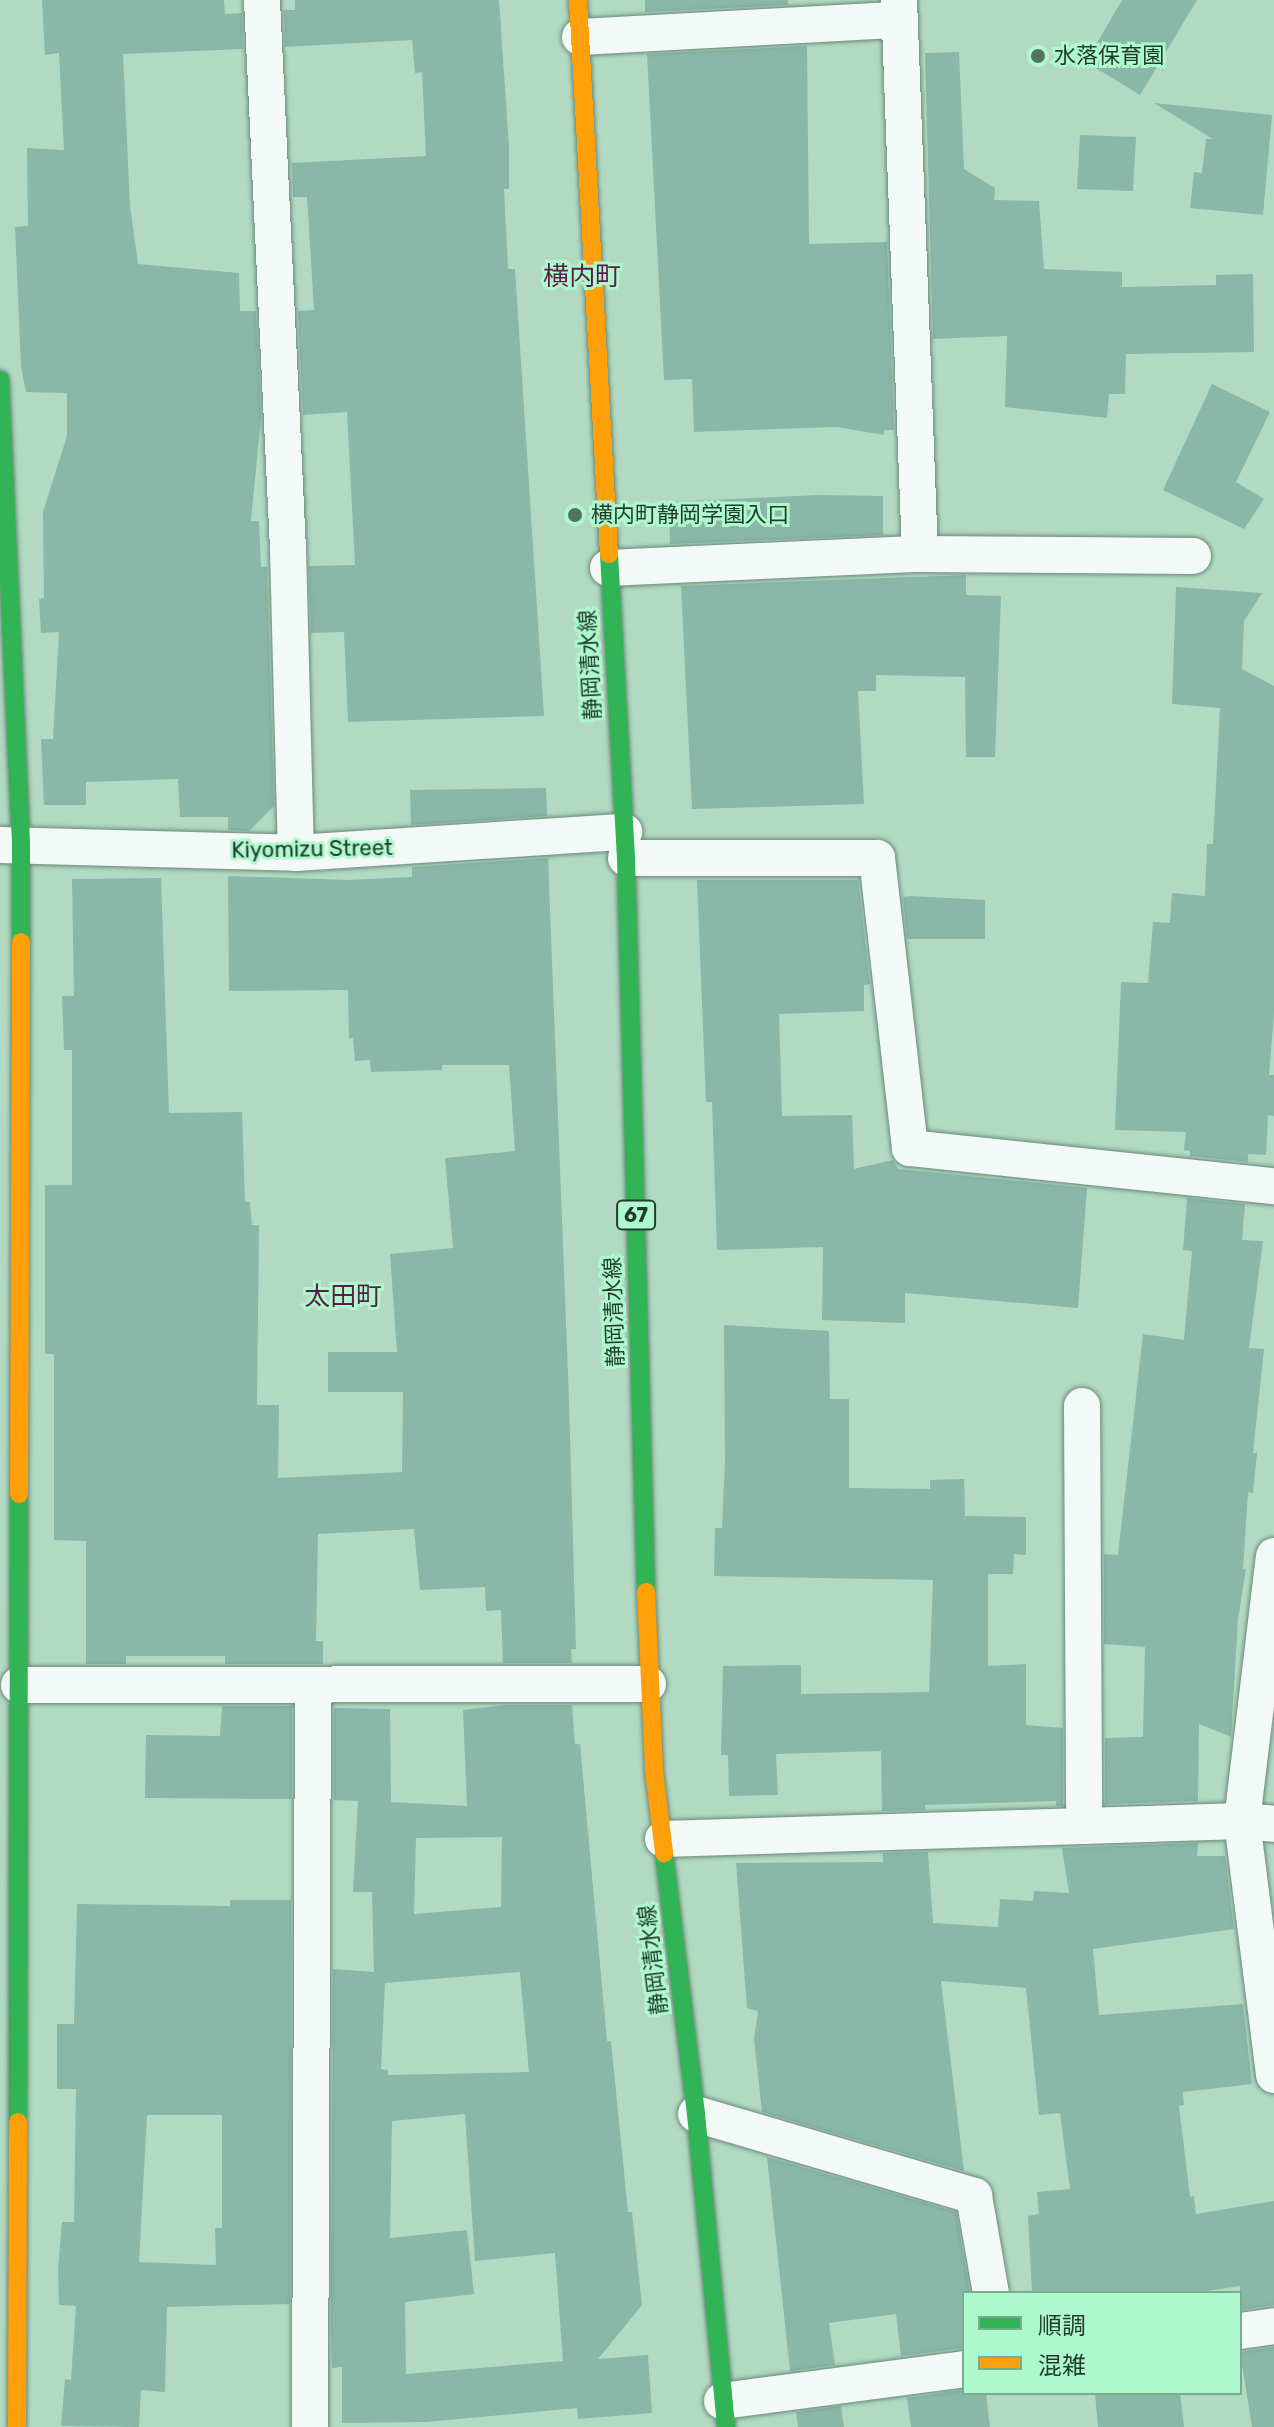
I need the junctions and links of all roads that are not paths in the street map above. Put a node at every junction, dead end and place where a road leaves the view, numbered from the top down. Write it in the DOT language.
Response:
graph roads {
  1 [pos="262,0"];
  2 [pos="578,0"];
  3 [pos="899,10"];
  4 [pos="580,37"];
  5 [pos="0,380"];
  6 [pos="920,554"];
  7 [pos="1193,556"];
  8 [pos="608,568"];
  9 [pos="11,845"];
  10 [pos="625,845"];
  11 [pos="296,853"];
  12 [pos="1274,1186"];
  13 [pos="1082,1406"];
  14 [pos="1274,1556"];
  15 [pos="1271,1606"];
  16 [pos="648,1684"];
  17 [pos="19,1685"];
  18 [pos="313,1685"];
  19 [pos="1258,1822"];
  20 [pos="1084,1826"];
  21 [pos="663,1839"];
  22 [pos="1274,2075"];
  23 [pos="696,2114"];
  24 [pos="991,2291"];
  25 [pos="1274,2326"];
  26 [pos="1242,2331"];
  27 [pos="962,2369"];
  28 [pos="724,2414"];
  29 [pos="17,2427"];
  30 [pos="310,2427"];
  1 -- 11 [label="street"];
  2 -- 4 [label="main road, 静岡清水線 / 67"];
  3 -- 4 [label="street"];
  3 -- 6 [label="street"];
  4 -- 8 [label="main road, 静岡清水線 / 67"];
  5 -- 9 [label="main road"];
  6 -- 7 [label="street"];
  6 -- 8 [label="street"];
  8 -- 10 [label="main road, 静岡清水線 / 67"];
  9 -- 11 [label="street, Kiyomizu Street"];
  9 -- 17 [label="main road"];
  10 -- 11 [label="street, Kiyomizu Street"];
  10 -- 12 [label="street, Kiyomizu Street"];
  10 -- 16 [label="main road, 静岡清水線 / 67"];
  13 -- 20 [label="street"];
  14 -- 15 [label="street"];
  15 -- 19 [label="street"];
  16 -- 18 [label="street"];
  16 -- 21 [label="main road, 静岡清水線 / 67"];
  17 -- 18 [label="street"];
  17 -- 29 [label="main road"];
  18 -- 30 [label="street"];
  19 -- 20 [label="street"];
  19 -- 22 [label="street"];
  20 -- 21 [label="street"];
  21 -- 23 [label="main road, 静岡清水線 / 67"];
  23 -- 24 [label="street"];
  23 -- 28 [label="main road, 静岡清水線 / 67"];
  25 -- 26 [label="street"];
  27 -- 28 [label="street"];
}
